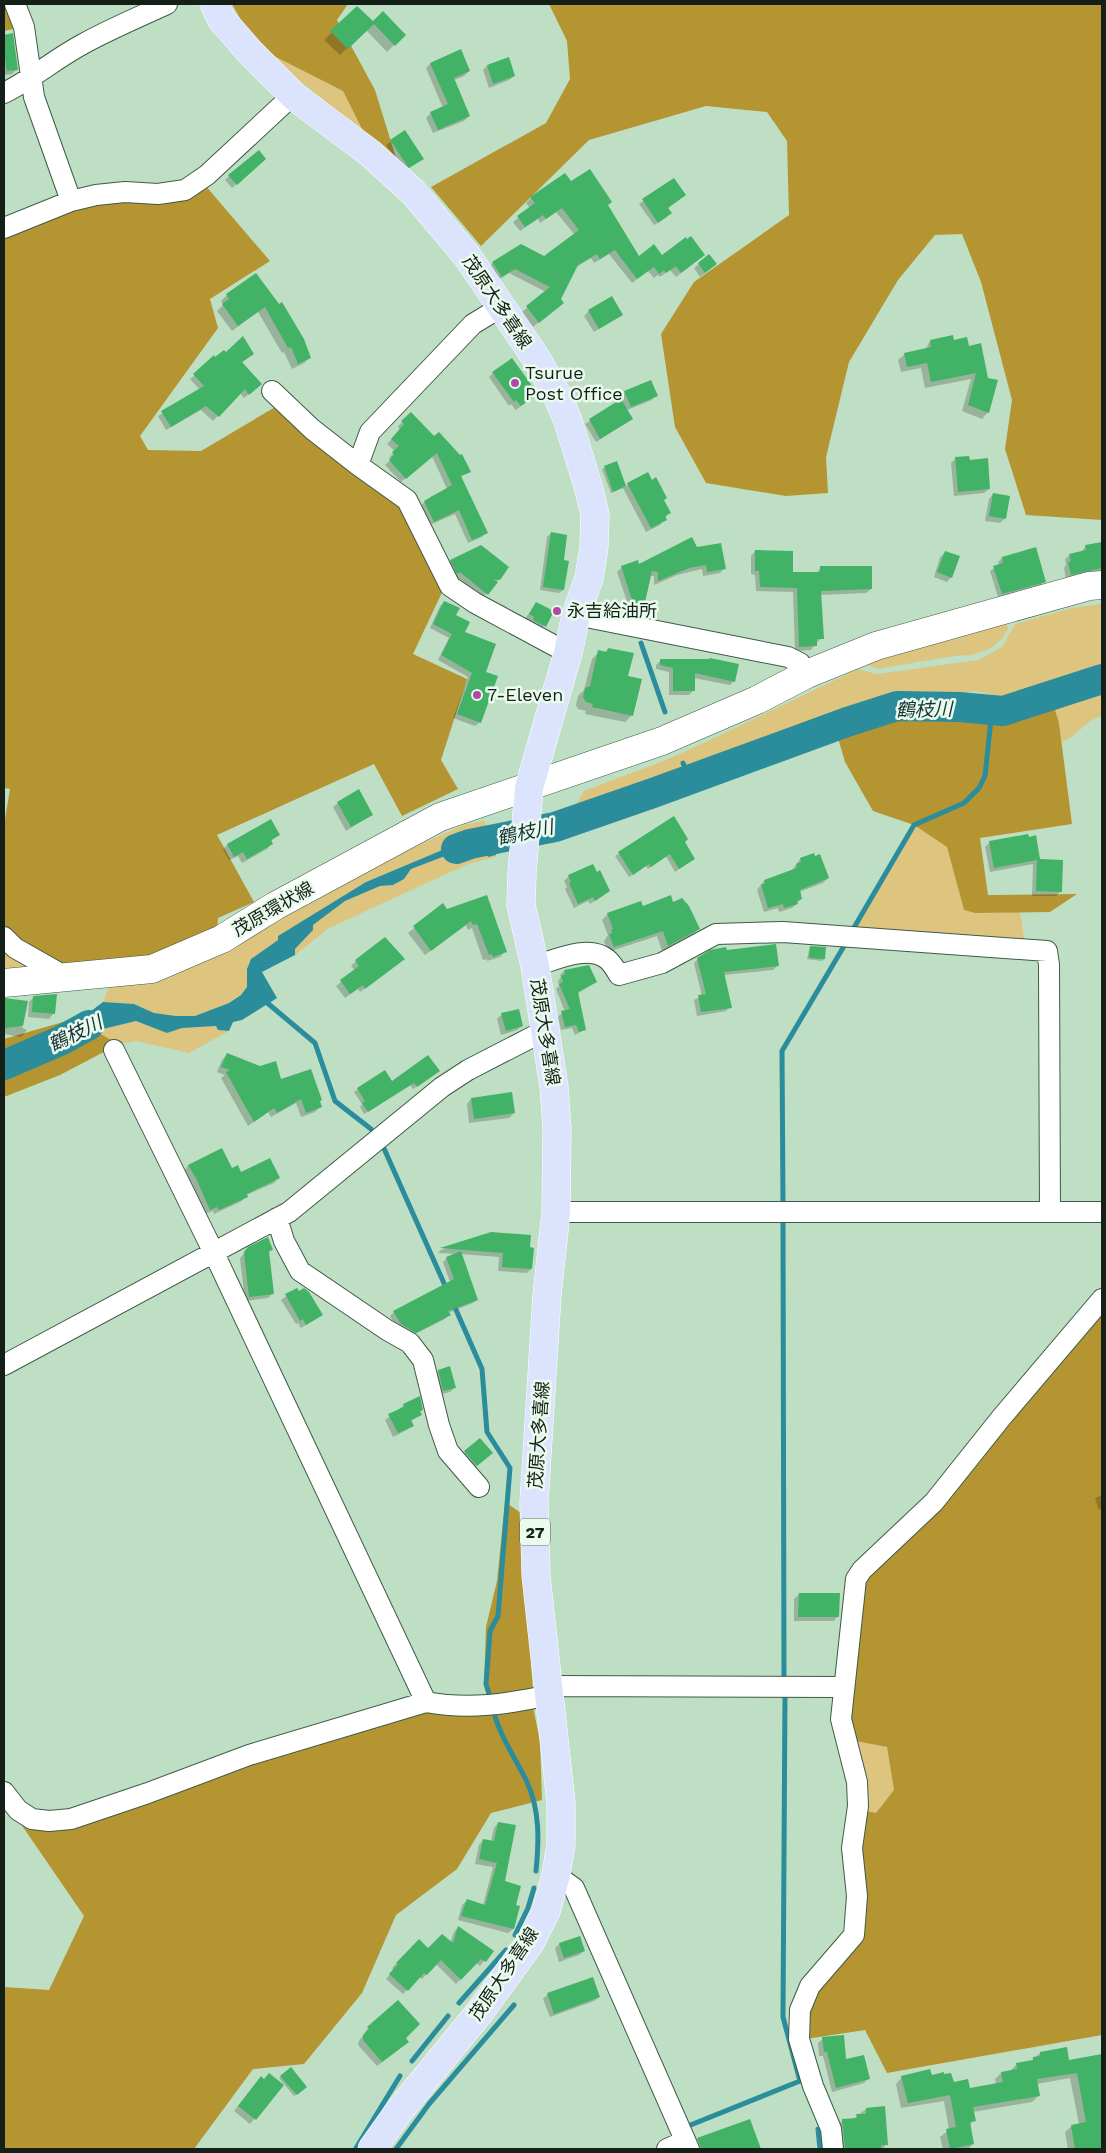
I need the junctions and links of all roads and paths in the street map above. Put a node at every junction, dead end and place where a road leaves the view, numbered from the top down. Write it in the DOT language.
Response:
graph roads {
  1 [pos="15,4"];
  2 [pos="167,4"];
  3 [pos="214,4"];
  4 [pos="32,77"];
  5 [pos="4,92"];
  6 [pos="293,95"];
  7 [pos="71,201"];
  8 [pos="4,228"];
  9 [pos="501,307"];
  10 [pos="272,391"];
  11 [pos="358,465"];
  12 [pos="1102,585"];
  13 [pos="576,615"];
  14 [pos="568,653"];
  15 [pos="807,674"];
  16 [pos="528,798"];
  17 [pos="4,937"];
  18 [pos="535,966"];
  19 [pos="66,977"];
  20 [pos="4,983"];
  21 [pos="545,1033"];
  22 [pos="114,1050"];
  23 [pos="1050,1211"];
  24 [pos="556,1212"];
  25 [pos="1102,1212"];
  26 [pos="277,1218"];
  27 [pos="213,1251"];
  28 [pos="1102,1298"];
  29 [pos="4,1365"];
  30 [pos="479,1487"];
  31 [pos="843,1687"];
  32 [pos="549,1691"];
  33 [pos="426,1702"];
  34 [pos="4,1792"];
  35 [pos="556,1876"];
  36 [pos="687,2145"];
  37 [pos="372,2149"];
  38 [pos="667,2149"];
  39 [pos="833,2149"];
  1 -- 4 [label="street"];
  2 -- 4 [label="street"];
  3 -- 6 [label="main road, 茂原大多喜線 / 27"];
  4 -- 5 [label="street"];
  4 -- 7 [label="street"];
  6 -- 7 [label="street"];
  6 -- 9 [label="main road, 茂原大多喜線 / 27"];
  7 -- 8 [label="street"];
  9 -- 11 [label="street"];
  9 -- 13 [label="main road, 茂原大多喜線 / 27"];
  10 -- 11 [label="street"];
  11 -- 14 [label="street"];
  12 -- 15 [label="main road, 茂原環状線"];
  13 -- 14 [label="main road, 茂原大多喜線 / 27"];
  13 -- 15 [label="street"];
  14 -- 16 [label="main road, 茂原大多喜線 / 27"];
  15 -- 16 [label="main road, 茂原環状線"];
  16 -- 18 [label="main road, 茂原大多喜線 / 27"];
  16 -- 19 [label="main road, 茂原環状線"];
  17 -- 19 [label="street"];
  18 -- 21 [label="main road, 茂原大多喜線 / 27"];
  18 -- 23 [label="street"];
  19 -- 20 [label="main road, 茂原環状線"];
  21 -- 24 [label="main road, 茂原大多喜線 / 27"];
  21 -- 26 [label="street"];
  22 -- 27 [label="street"];
  23 -- 24 [label="street"];
  23 -- 25 [label="street"];
  24 -- 32 [label="main road, 茂原大多喜線 / 27"];
  26 -- 27 [label="street"];
  26 -- 30 [label="street"];
  27 -- 29 [label="street"];
  27 -- 33 [label="street"];
  28 -- 31 [label="street"];
  31 -- 32 [label="street"];
  31 -- 39 [label="street"];
  32 -- 33 [label="street"];
  32 -- 35 [label="main road, 茂原大多喜線 / 27"];
  33 -- 34 [label="street"];
  35 -- 36 [label="street"];
  35 -- 37 [label="main road, 茂原大多喜線 / 27"];
  36 -- 38 [label="street"];
}
